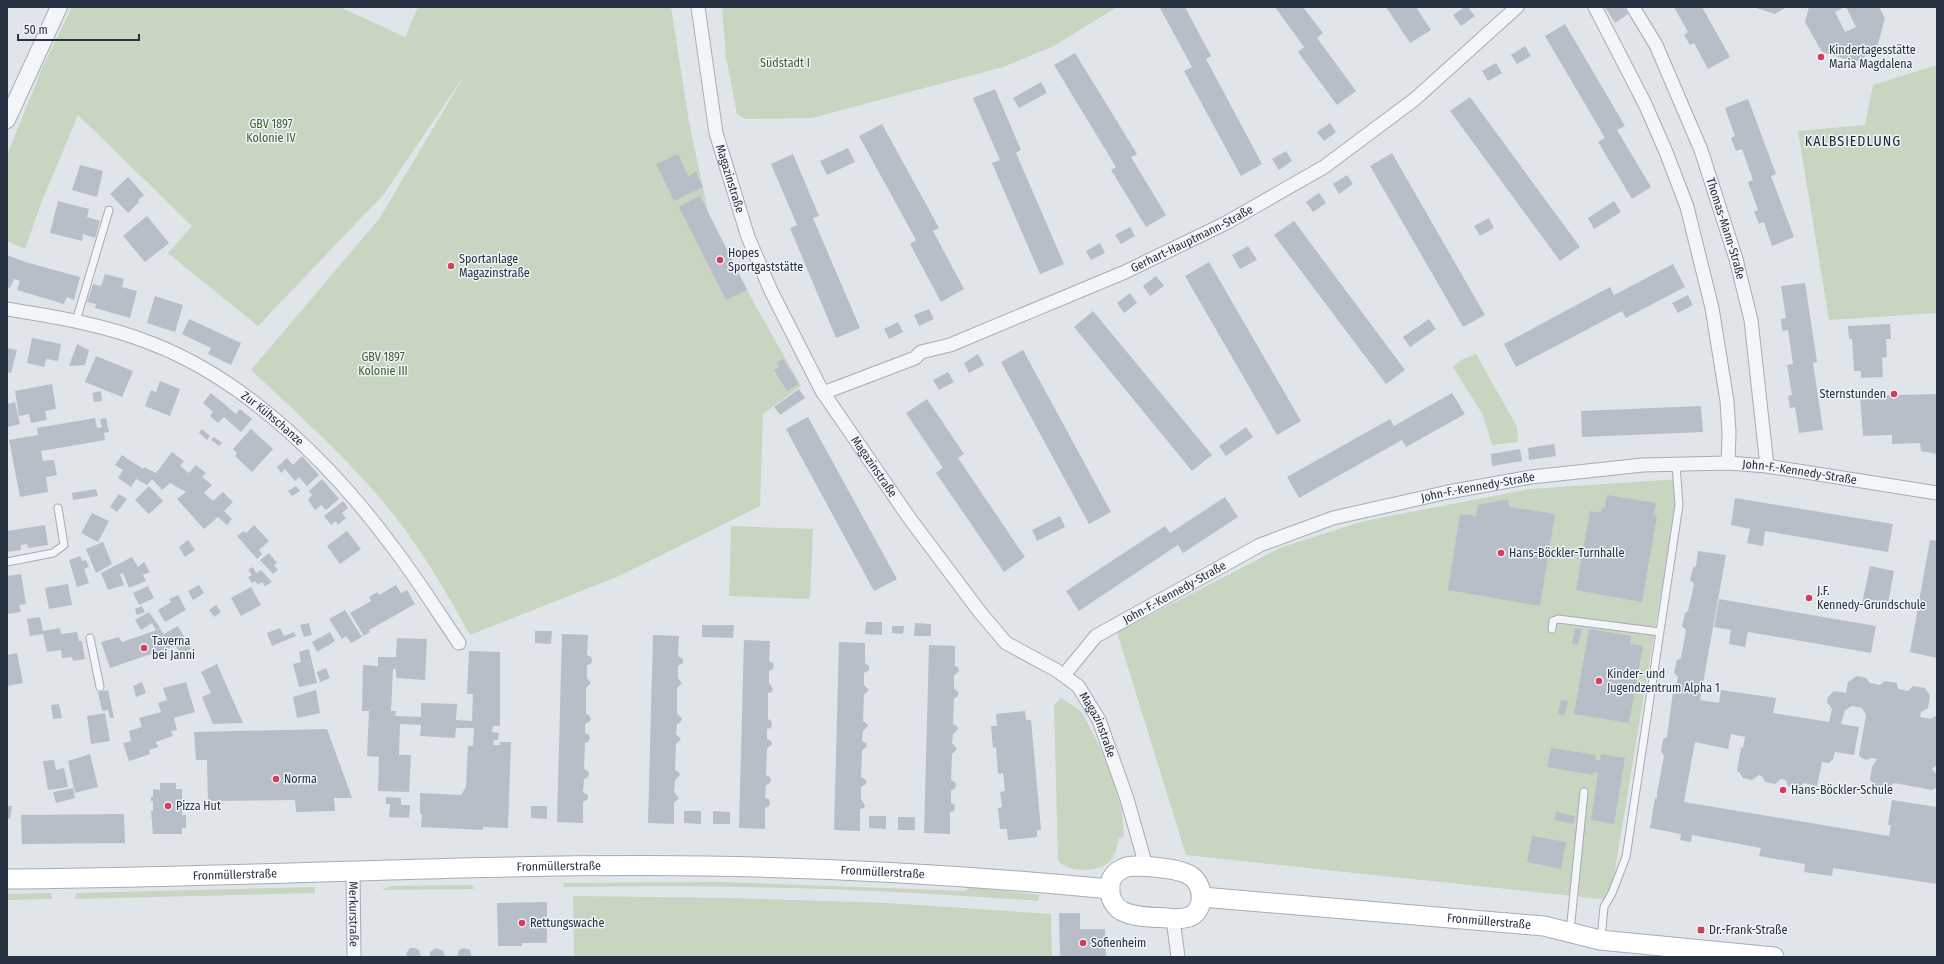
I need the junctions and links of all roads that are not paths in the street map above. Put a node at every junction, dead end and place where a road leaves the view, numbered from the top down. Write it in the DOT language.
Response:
graph roads {
  1 [pos="59,7"];
  2 [pos="698,7"];
  3 [pos="1517,7"];
  4 [pos="1595,7"];
  5 [pos="1633,7"];
  6 [pos="7,120"];
  7 [pos="109,210"];
  8 [pos="7,309"];
  9 [pos="76,321"];
  10 [pos="823,393"];
  11 [pos="1728,463"];
  12 [pos="1676,465"];
  13 [pos="1767,466"];
  14 [pos="1937,493"];
  15 [pos="58,508"];
  16 [pos="7,562"];
  17 [pos="1552,629"];
  18 [pos="1660,632"];
  19 [pos="90,638"];
  20 [pos="459,643"];
  21 [pos="1064,675"];
  22 [pos="100,687"];
  23 [pos="1584,792"];
  24 [pos="1146,866"];
  25 [pos="354,871"];
  26 [pos="7,879"];
  27 [pos="1110,889"];
  28 [pos="1202,897"];
  29 [pos="1173,919"];
  30 [pos="1570,932"];
  31 [pos="1600,940"];
  32 [pos="354,957"];
  33 [pos="1178,957"];
  34 [pos="1774,957"];
  1 -- 6 [label="street"];
  2 -- 10 [label="street, Magazinstraße"];
  3 -- 10 [label="street, Gerhart-Hauptmann-Straße"];
  4 -- 11 [label="street"];
  5 -- 13 [label="street, Thomas-Mann-Straße"];
  7 -- 9 [label="lane"];
  8 -- 9 [label="street, Zur Kühschanze"];
  9 -- 20 [label="street, Zur Kühschanze"];
  10 -- 21 [label="street, Magazinstraße"];
  11 -- 12 [label="street, John-F.-Kennedy-Straße"];
  11 -- 13 [label="street, John-F.-Kennedy-Straße"];
  12 -- 18 [label="lane"];
  12 -- 21 [label="street, John-F.-Kennedy-Straße"];
  13 -- 14 [label="street, John-F.-Kennedy-Straße"];
  15 -- 16 [label="lane"];
  17 -- 18 [label="lane"];
  18 -- 31 [label="lane"];
  19 -- 22 [label="lane"];
  21 -- 24 [label="street, Magazinstraße"];
  23 -- 30 [label="lane"];
  24 -- 27 [label="main road"];
  24 -- 28 [label="main road"];
  25 -- 26 [label="main road, Fronmüllerstraße"];
  25 -- 27 [label="main road, Fronmüllerstraße"];
  25 -- 32 [label="street, Merkurstraße"];
  27 -- 29 [label="main road"];
  28 -- 29 [label="main road"];
  28 -- 30 [label="main road, Fronmüllerstraße"];
  29 -- 33 [label="street"];
  30 -- 31 [label="main road, Fronmüllerstraße"];
  31 -- 34 [label="main road, Fronmüllerstraße"];
}
